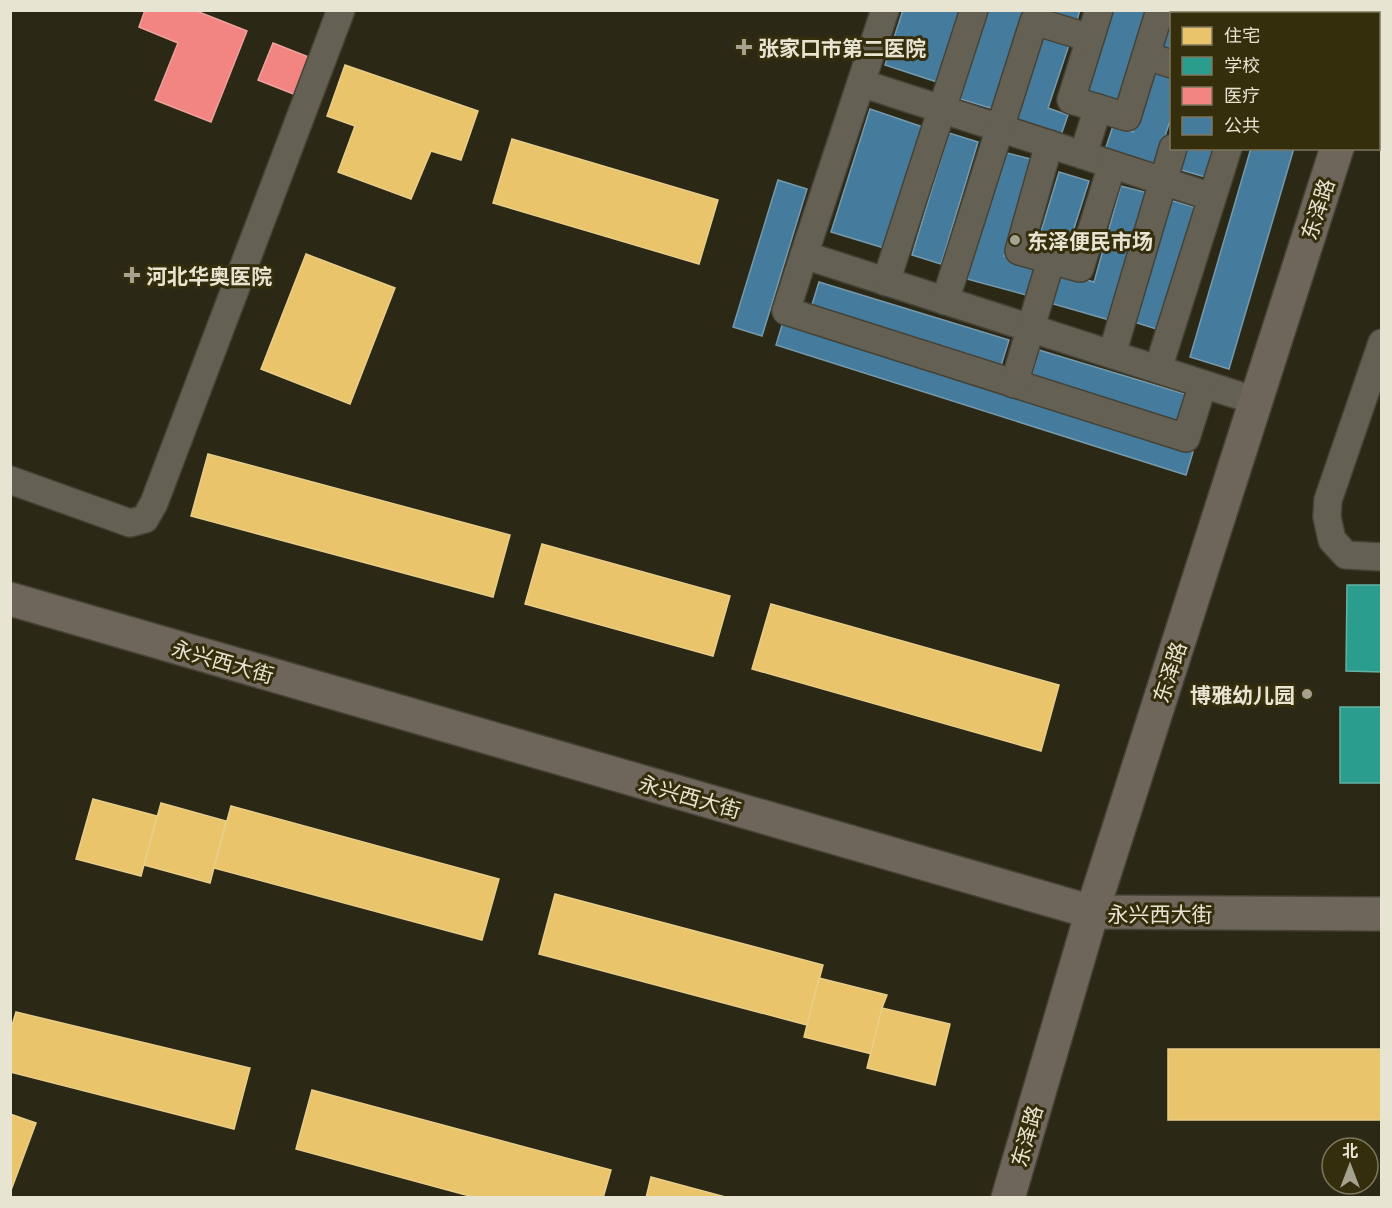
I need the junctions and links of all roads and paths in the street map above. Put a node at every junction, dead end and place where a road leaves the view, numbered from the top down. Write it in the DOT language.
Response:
graph roads {
  1 [pos="885,10"];
  2 [pos="974,10"];
  3 [pos="1099,10"];
  4 [pos="1160,10"];
  5 [pos="339,11"];
  6 [pos="1090,38"];
  7 [pos="1146,56"];
  8 [pos="1170,63"];
  9 [pos="861,83"];
  10 [pos="1098,108"];
  11 [pos="942,109"];
  12 [pos="999,128"];
  13 [pos="1049,144"];
  14 [pos="1172,150"];
  15 [pos="1227,150"];
  16 [pos="1336,150"];
  17 [pos="1083,155"];
  18 [pos="1112,165"];
  19 [pos="1163,181"];
  20 [pos="1212,197"];
  21 [pos="804,255"];
  22 [pos="1051,260"];
  23 [pos="886,282"];
  24 [pos="945,301"];
  25 [pos="1031,328"];
  26 [pos="1382,343"];
  27 [pos="1112,354"];
  28 [pos="1158,369"];
  29 [pos="1014,384"];
  30 [pos="1203,384"];
  31 [pos="1256,401"];
  32 [pos="10,480"];
  33 [pos="1382,557"];
  34 [pos="10,599"];
  35 [pos="1092,912"];
  36 [pos="1382,914"];
  37 [pos="1008,1197"];
  1 -- 9 [label="street"];
  2 -- 11 [label="street"];
  3 -- 6 [label="street"];
  4 -- 7 [label="street"];
  5 -- 32 [label="street"];
  6 -- 10 [label="street"];
  6 -- 12 [label="street"];
  7 -- 8 [label="street"];
  7 -- 10 [label="street"];
  9 -- 11 [label="street"];
  9 -- 21 [label="street"];
  10 -- 17 [label="street"];
  11 -- 12 [label="street"];
  11 -- 23 [label="street"];
  12 -- 13 [label="street"];
  12 -- 24 [label="street"];
  13 -- 17 [label="street"];
  13 -- 22 [label="street"];
  14 -- 19 [label="street"];
  15 -- 20 [label="street"];
  16 -- 31 [label="main road, 东泽路"];
  17 -- 18 [label="street"];
  18 -- 19 [label="street"];
  18 -- 22 [label="street"];
  19 -- 20 [label="street"];
  19 -- 27 [label="street"];
  20 -- 28 [label="street"];
  21 -- 23 [label="street"];
  21 -- 29 [label="street"];
  22 -- 25 [label="street"];
  23 -- 24 [label="street"];
  24 -- 25 [label="street"];
  25 -- 27 [label="street"];
  25 -- 29 [label="street"];
  26 -- 33 [label="street"];
  27 -- 28 [label="street"];
  28 -- 30 [label="street"];
  29 -- 30 [label="street"];
  30 -- 31 [label="street"];
  31 -- 35 [label="main road, 东泽路"];
  34 -- 35 [label="main road, 永兴西大街"];
  35 -- 36 [label="main road, 永兴西大街"];
  35 -- 37 [label="main road, 东泽路"];
}
